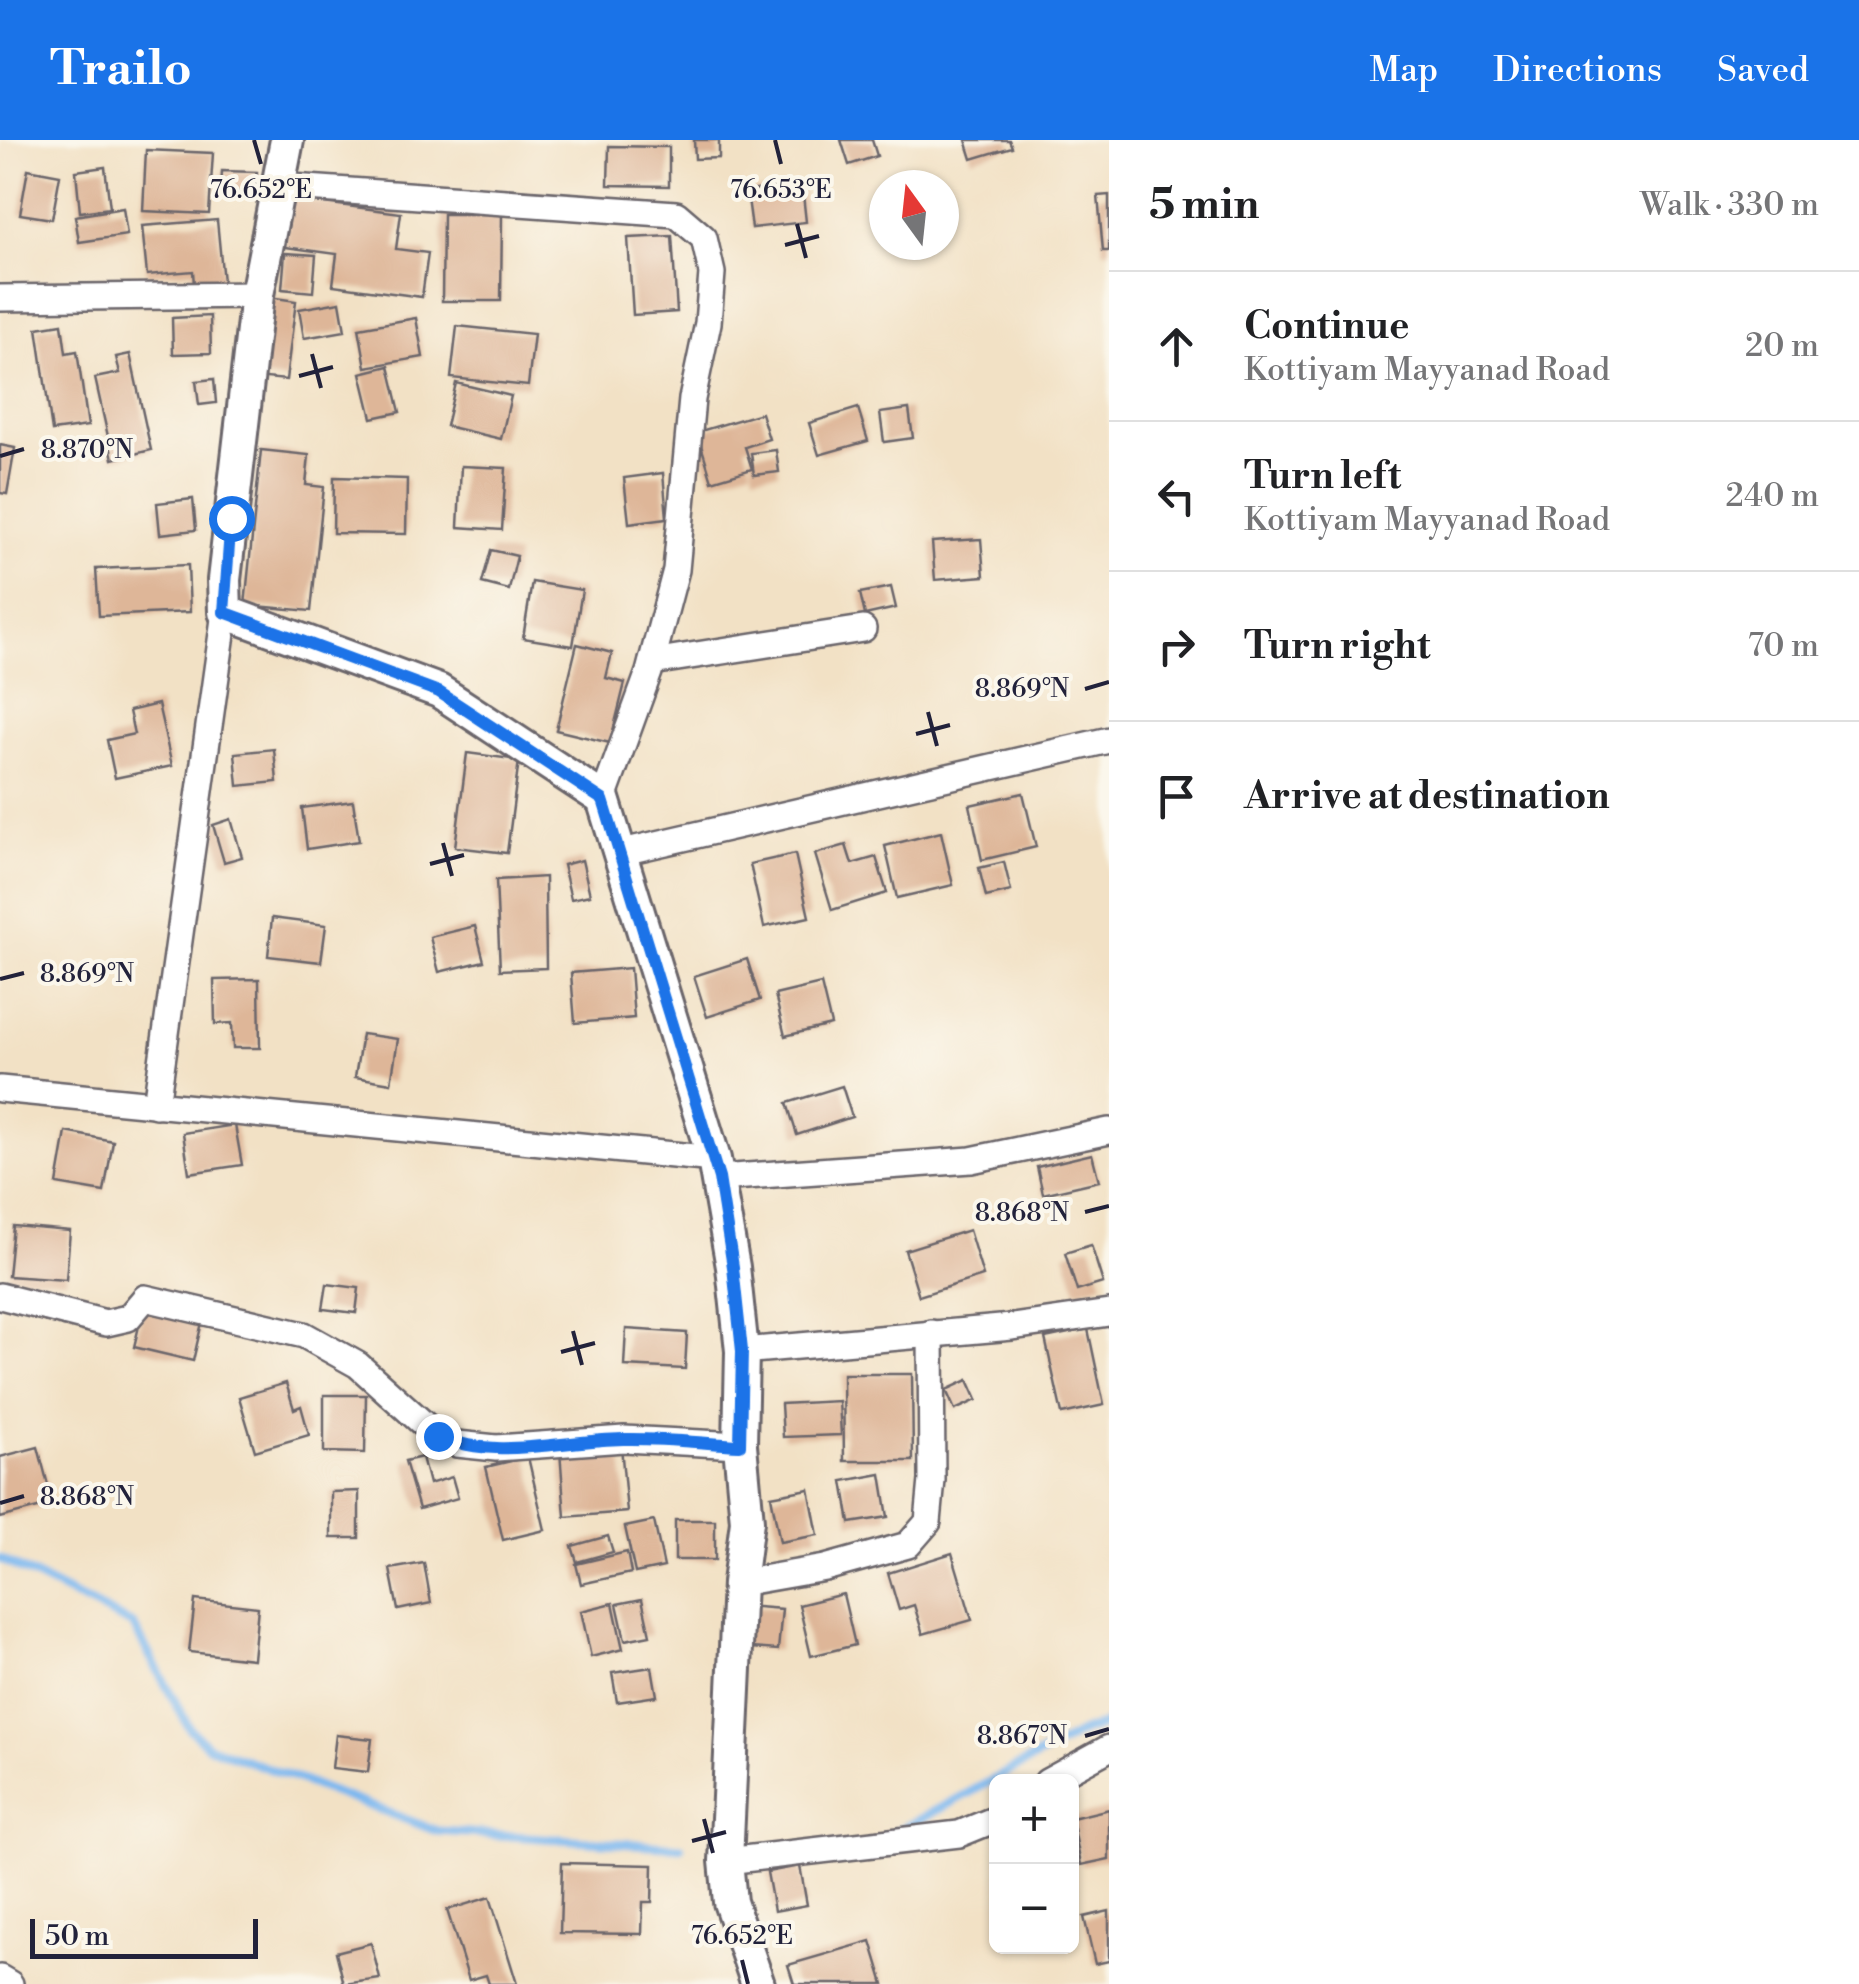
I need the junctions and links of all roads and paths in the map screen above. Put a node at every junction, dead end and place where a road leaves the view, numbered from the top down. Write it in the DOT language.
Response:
graph roads {
  1 [pos="287,140"];
  2 [pos="278,186"];
  3 [pos="257,295"];
  4 [pos="0,298"];
  5 [pos="224,612"];
  6 [pos="863,629"];
  7 [pos="652,662"];
  8 [pos="1109,740"];
  9 [pos="603,800"];
  10 [pos="618,852"];
  11 [pos="0,1089"];
  12 [pos="156,1104"];
  13 [pos="1109,1131"];
  14 [pos="716,1168"];
  15 [pos="0,1296"];
  16 [pos="1109,1313"];
  17 [pos="931,1334"];
  18 [pos="742,1351"];
  19 [pos="740,1445"];
  20 [pos="739,1583"];
  21 [pos="1109,1748"];
  22 [pos="1061,1774"];
  23 [pos="989,1822"];
  24 [pos="726,1860"];
  25 [pos="0,1978"];
  26 [pos="10,1984"];
  27 [pos="758,1984"];
  1 -- 2 [label="street"];
  2 -- 3 [label="street"];
  2 -- 7 [label="street"];
  3 -- 4 [label="street"];
  3 -- 5 [label="street"];
  5 -- 9 [label="street"];
  5 -- 12 [label="street"];
  6 -- 7 [label="street"];
  7 -- 9 [label="street"];
  8 -- 10 [label="street"];
  9 -- 10 [label="street"];
  10 -- 14 [label="street"];
  11 -- 12 [label="street"];
  12 -- 14 [label="street"];
  13 -- 14 [label="street"];
  14 -- 18 [label="street"];
  15 -- 19 [label="street"];
  16 -- 17 [label="street"];
  17 -- 18 [label="street"];
  17 -- 20 [label="street"];
  18 -- 19 [label="street"];
  19 -- 20 [label="street"];
  20 -- 24 [label="street"];
  21 -- 22 [label="street"];
  23 -- 24 [label="street"];
  24 -- 27 [label="street"];
  25 -- 26 [label="street"];
}
